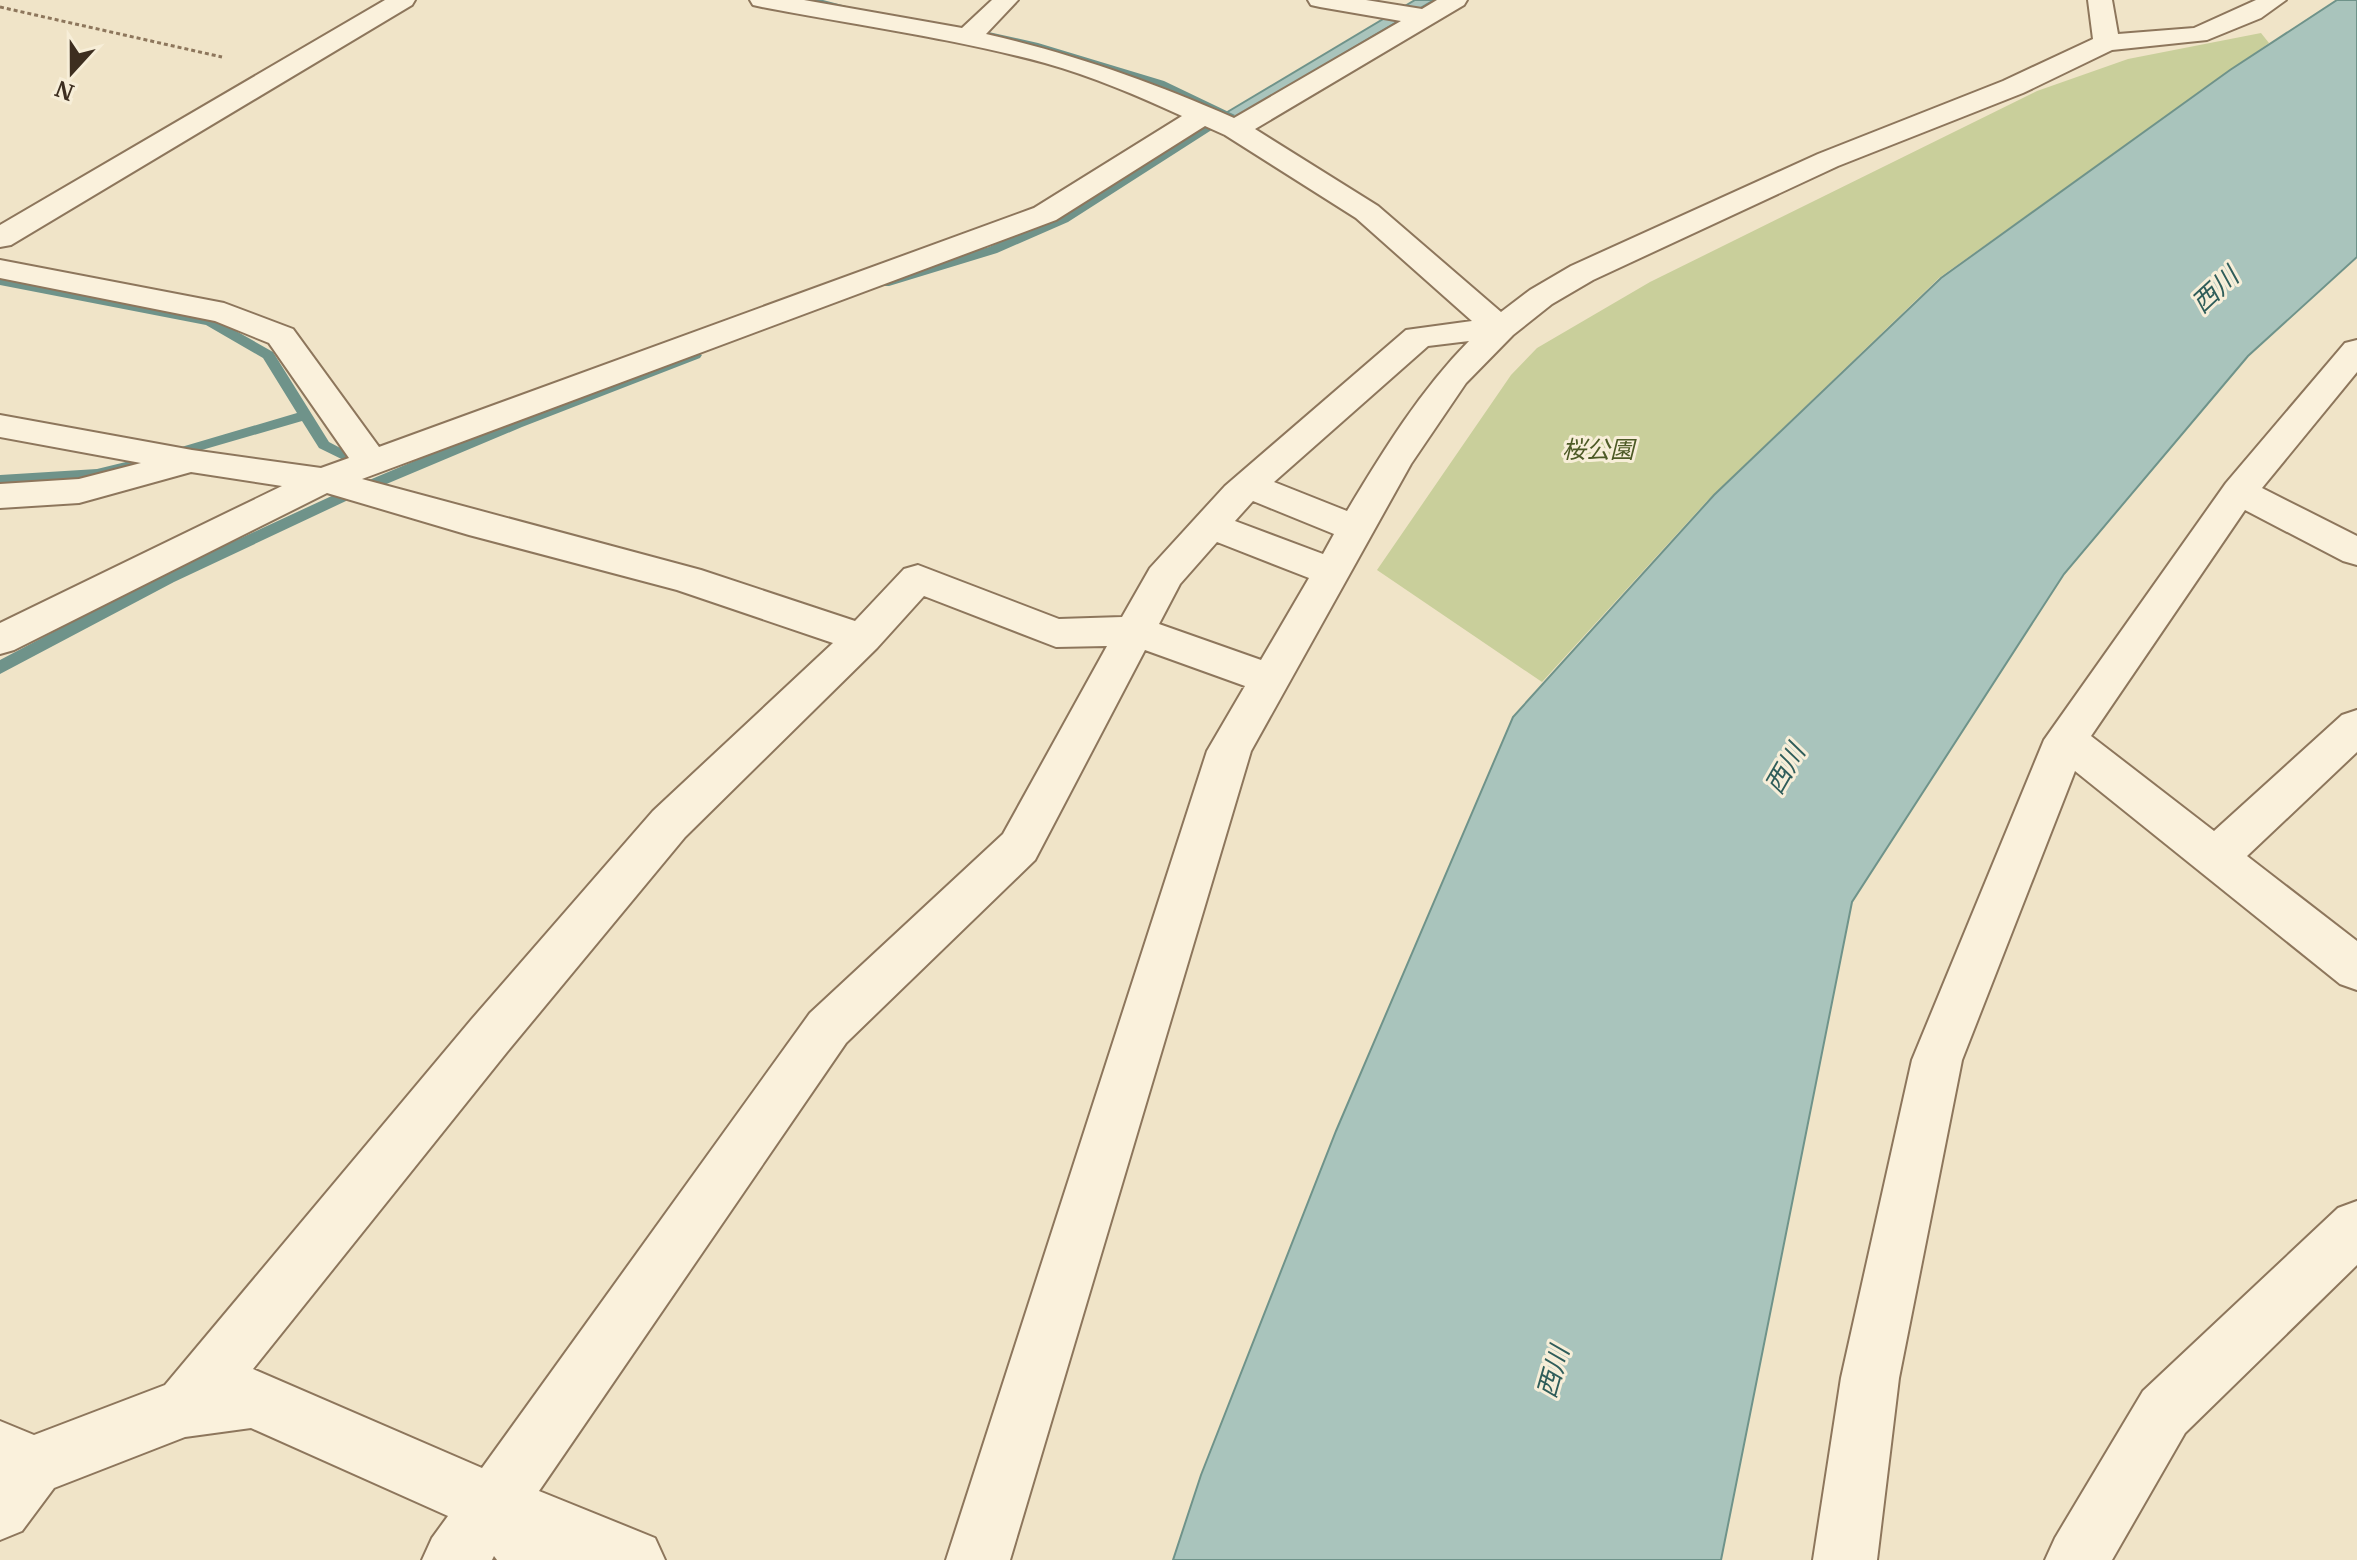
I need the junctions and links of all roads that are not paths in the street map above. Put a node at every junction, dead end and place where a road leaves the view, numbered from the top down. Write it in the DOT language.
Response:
graph roads {
  1 [pos="403,0"];
  2 [pos="762,0"];
  3 [pos="1006,0"];
  4 [pos="1320,0"];
  5 [pos="1455,0"];
  6 [pos="2100,0"];
  7 [pos="2266,3"];
  8 [pos="1424,17"];
  9 [pos="968,37"];
  10 [pos="2107,43"];
  11 [pos="1203,115"];
  12 [pos="1235,129"];
  13 [pos="0,238"];
  14 [pos="0,269"];
  15 [pos="1501,328"];
  16 [pos="2357,350"];
  17 [pos="0,426"];
  18 [pos="192,461"];
  19 [pos="371,462"];
  20 [pos="324,480"];
  21 [pos="1248,485"];
  22 [pos="2239,491"];
  23 [pos="0,496"];
  24 [pos="1210,525"];
  25 [pos="1356,529"];
  26 [pos="2357,552"];
  27 [pos="1332,572"];
  28 [pos="1136,631"];
  29 [pos="863,638"];
  30 [pos="0,640"];
  31 [pos="1271,679"];
  32 [pos="2357,726"];
  33 [pos="2066,740"];
  34 [pos="2215,858"];
  35 [pos="2357,969"];
  36 [pos="2357,1227"];
  37 [pos="185,1407"];
  38 [pos="11,1476"];
  39 [pos="492,1504"];
  40 [pos="454,1560"];
  41 [pos="537,1560"];
  42 [pos="633,1560"];
  43 [pos="978,1560"];
  44 [pos="1845,1560"];
  45 [pos="2077,1560"];
  1 -- 13 [label="street"];
  2 -- 9 [label="street"];
  3 -- 9 [label="street"];
  4 -- 8 [label="street"];
  5 -- 8 [label="street"];
  6 -- 10 [label="street"];
  7 -- 10 [label="street"];
  8 -- 12 [label="street"];
  9 -- 11 [label="street"];
  10 -- 15 [label="street"];
  11 -- 12 [label="street"];
  11 -- 19 [label="street"];
  12 -- 15 [label="street"];
  14 -- 19 [label="street"];
  15 -- 21 [label="street"];
  15 -- 25 [label="street"];
  16 -- 22 [label="street"];
  17 -- 18 [label="street"];
  18 -- 20 [label="street"];
  18 -- 23 [label="street"];
  19 -- 20 [label="street"];
  20 -- 29 [label="street"];
  20 -- 30 [label="street"];
  21 -- 24 [label="street"];
  21 -- 25 [label="street"];
  22 -- 26 [label="street"];
  22 -- 33 [label="street"];
  24 -- 27 [label="street"];
  24 -- 28 [label="street"];
  25 -- 27 [label="street"];
  27 -- 31 [label="street"];
  28 -- 29 [label="street"];
  28 -- 31 [label="street"];
  28 -- 39 [label="street"];
  29 -- 37 [label="street"];
  31 -- 43 [label="street"];
  32 -- 34 [label="street"];
  33 -- 34 [label="street"];
  33 -- 44 [label="street"];
  34 -- 35 [label="street"];
  36 -- 45 [label="street"];
  37 -- 38 [label="street"];
  37 -- 39 [label="street"];
  39 -- 40 [label="street"];
  39 -- 41 [label="street"];
  39 -- 42 [label="street"];
}
